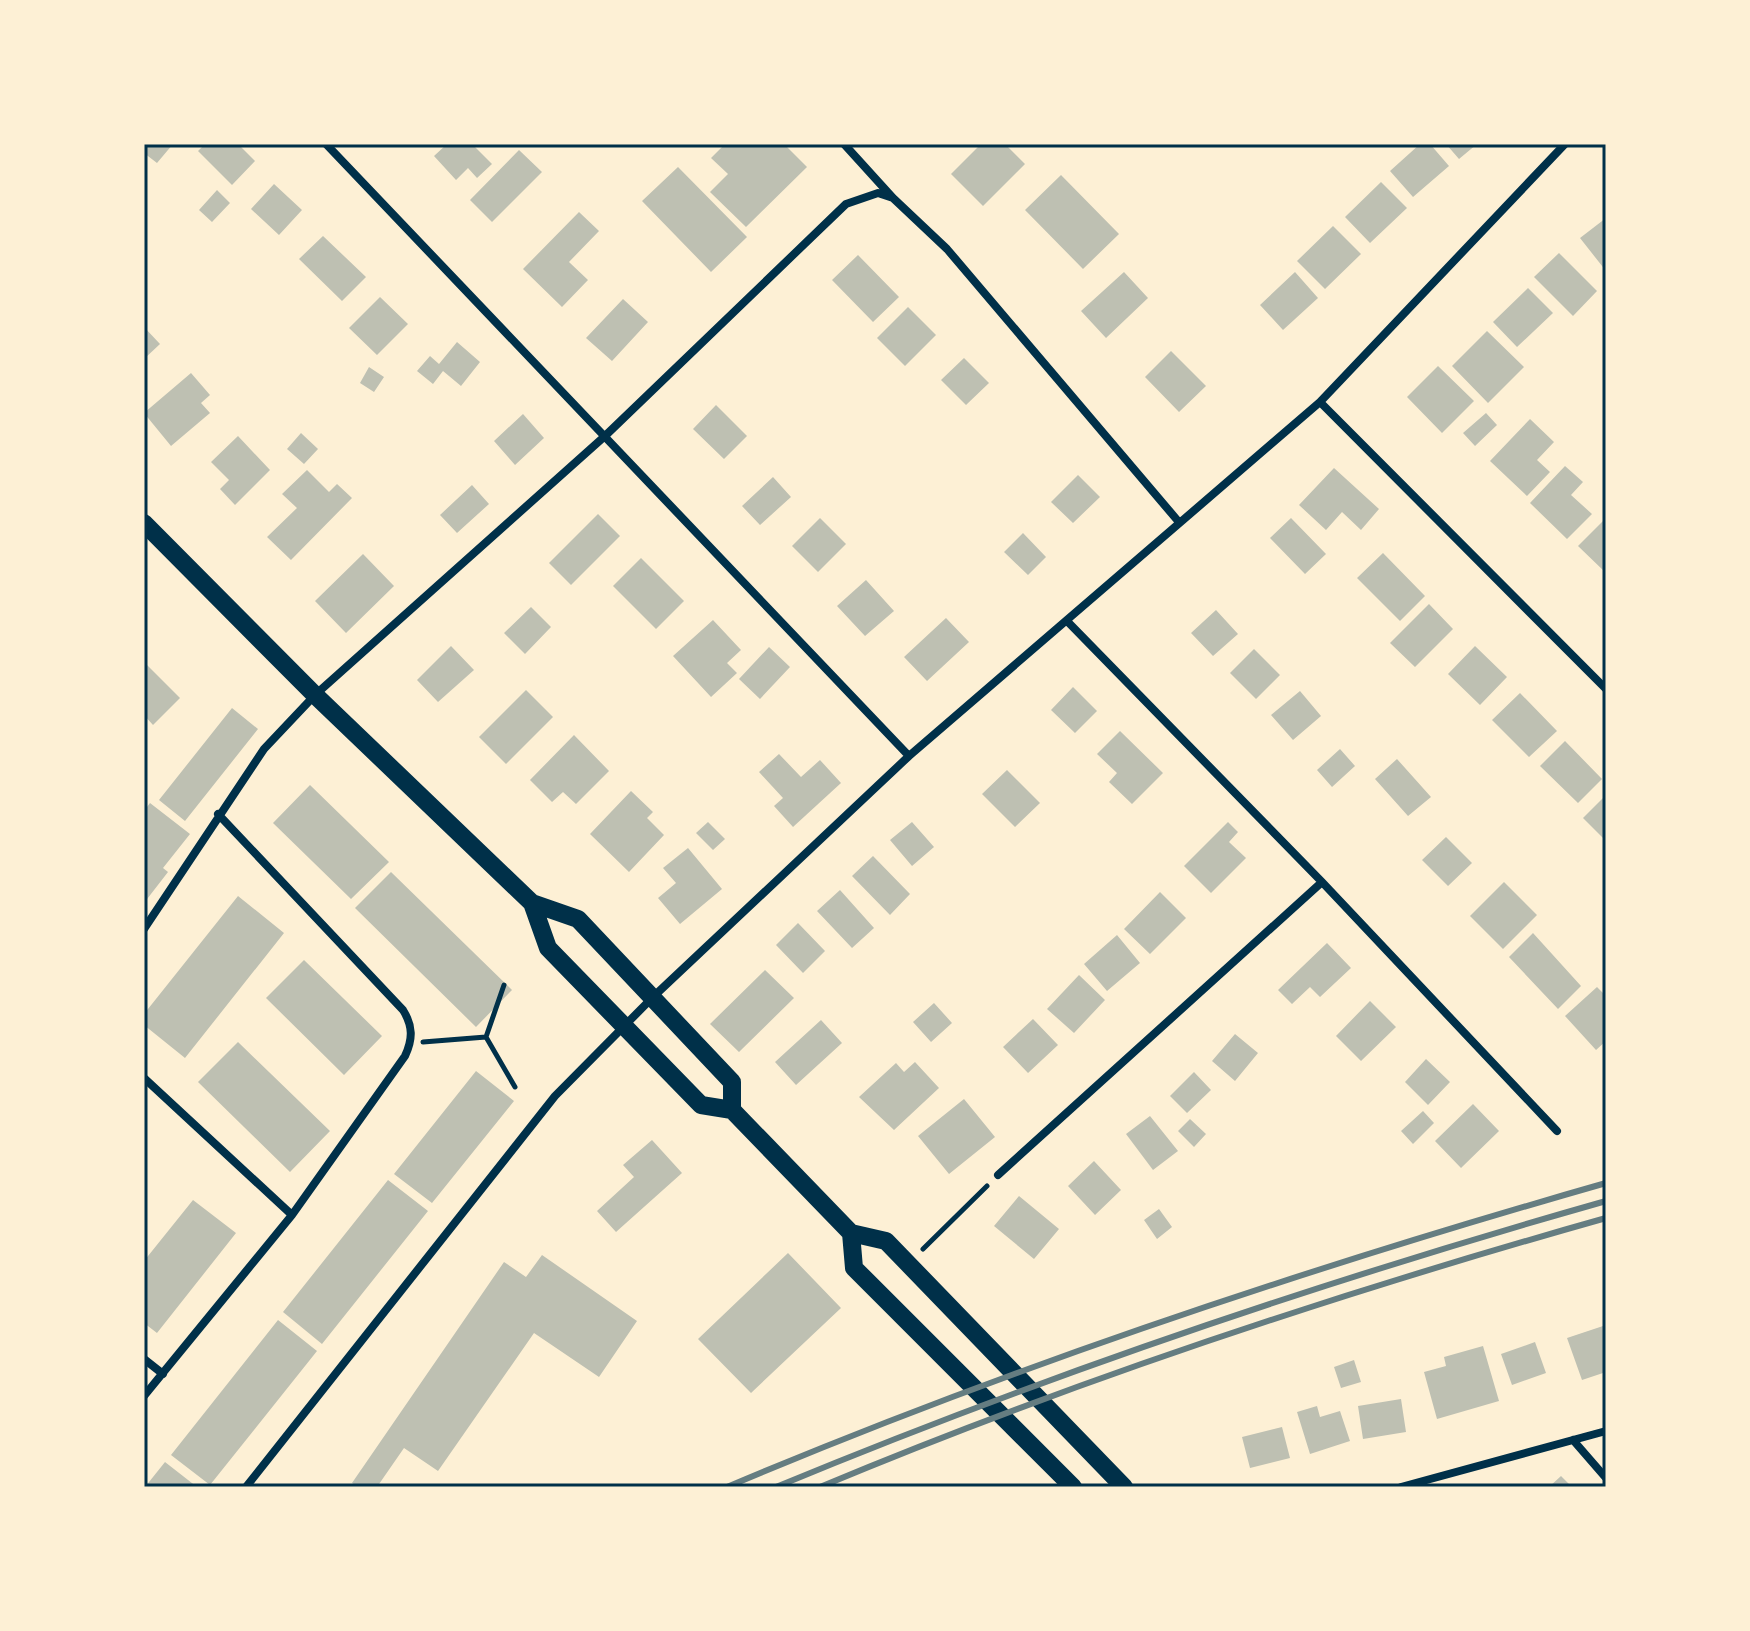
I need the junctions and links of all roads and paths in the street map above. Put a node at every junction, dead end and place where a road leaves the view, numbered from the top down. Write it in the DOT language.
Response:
graph roads {
  1 [pos="326,144"];
  2 [pos="844,144"];
  3 [pos="1565,144"];
  4 [pos="893,198"];
  5 [pos="1320,402"];
  6 [pos="605,436"];
  7 [pos="1178,521"];
  8 [pos="144,523"];
  9 [pos="1067,621"];
  10 [pos="1606,689"];
  11 [pos="315,695"];
  12 [pos="909,756"];
  13 [pos="218,814"];
  14 [pos="1322,882"];
  15 [pos="532,903"];
  16 [pos="144,929"];
  17 [pos="504,985"];
  18 [pos="653,997"];
  19 [pos="623,1028"];
  20 [pos="486,1037"];
  21 [pos="421,1042"];
  22 [pos="144,1078"];
  23 [pos="515,1087"];
  24 [pos="732,1110"];
  25 [pos="1557,1131"];
  26 [pos="998,1175"];
  27 [pos="292,1215"];
  28 [pos="851,1233"];
  29 [pos="908,1263"];
  30 [pos="144,1359"];
  31 [pos="163,1374"];
  32 [pos="144,1396"];
  33 [pos="1606,1431"];
  34 [pos="1573,1440"];
  35 [pos="1606,1478"];
  36 [pos="246,1487"];
  37 [pos="1073,1487"];
  38 [pos="1124,1487"];
  39 [pos="1401,1487"];
  1 -- 6 [label="street"];
  2 -- 4 [label="street"];
  3 -- 5 [label="street"];
  4 -- 6 [label="street"];
  4 -- 7 [label="street"];
  5 -- 7 [label="street"];
  5 -- 10 [label="street"];
  6 -- 11 [label="street"];
  6 -- 12 [label="street"];
  7 -- 9 [label="street"];
  8 -- 11 [label="main road"];
  9 -- 12 [label="street"];
  9 -- 14 [label="street"];
  11 -- 13 [label="street"];
  11 -- 15 [label="main road"];
  12 -- 18 [label="street"];
  13 -- 16 [label="street"];
  13 -- 27 [label="street"];
  14 -- 25 [label="street"];
  14 -- 26 [label="street"];
  15 -- 18 [label="main road"];
  15 -- 19 [label="main road"];
  17 -- 20 [label="path"];
  18 -- 19 [label="street"];
  18 -- 24 [label="main road"];
  19 -- 24 [label="main road"];
  19 -- 36 [label="street"];
  20 -- 21 [label="path"];
  20 -- 23 [label="path"];
  22 -- 27 [label="street"];
  24 -- 28 [label="main road"];
  26 -- 29 [label="path"];
  27 -- 31 [label="street"];
  28 -- 29 [label="main road"];
  28 -- 37 [label="main road"];
  29 -- 38 [label="main road"];
  30 -- 31 [label="street"];
  31 -- 32 [label="street"];
  33 -- 34 [label="street"];
  34 -- 35 [label="street"];
  34 -- 39 [label="street"];
}
